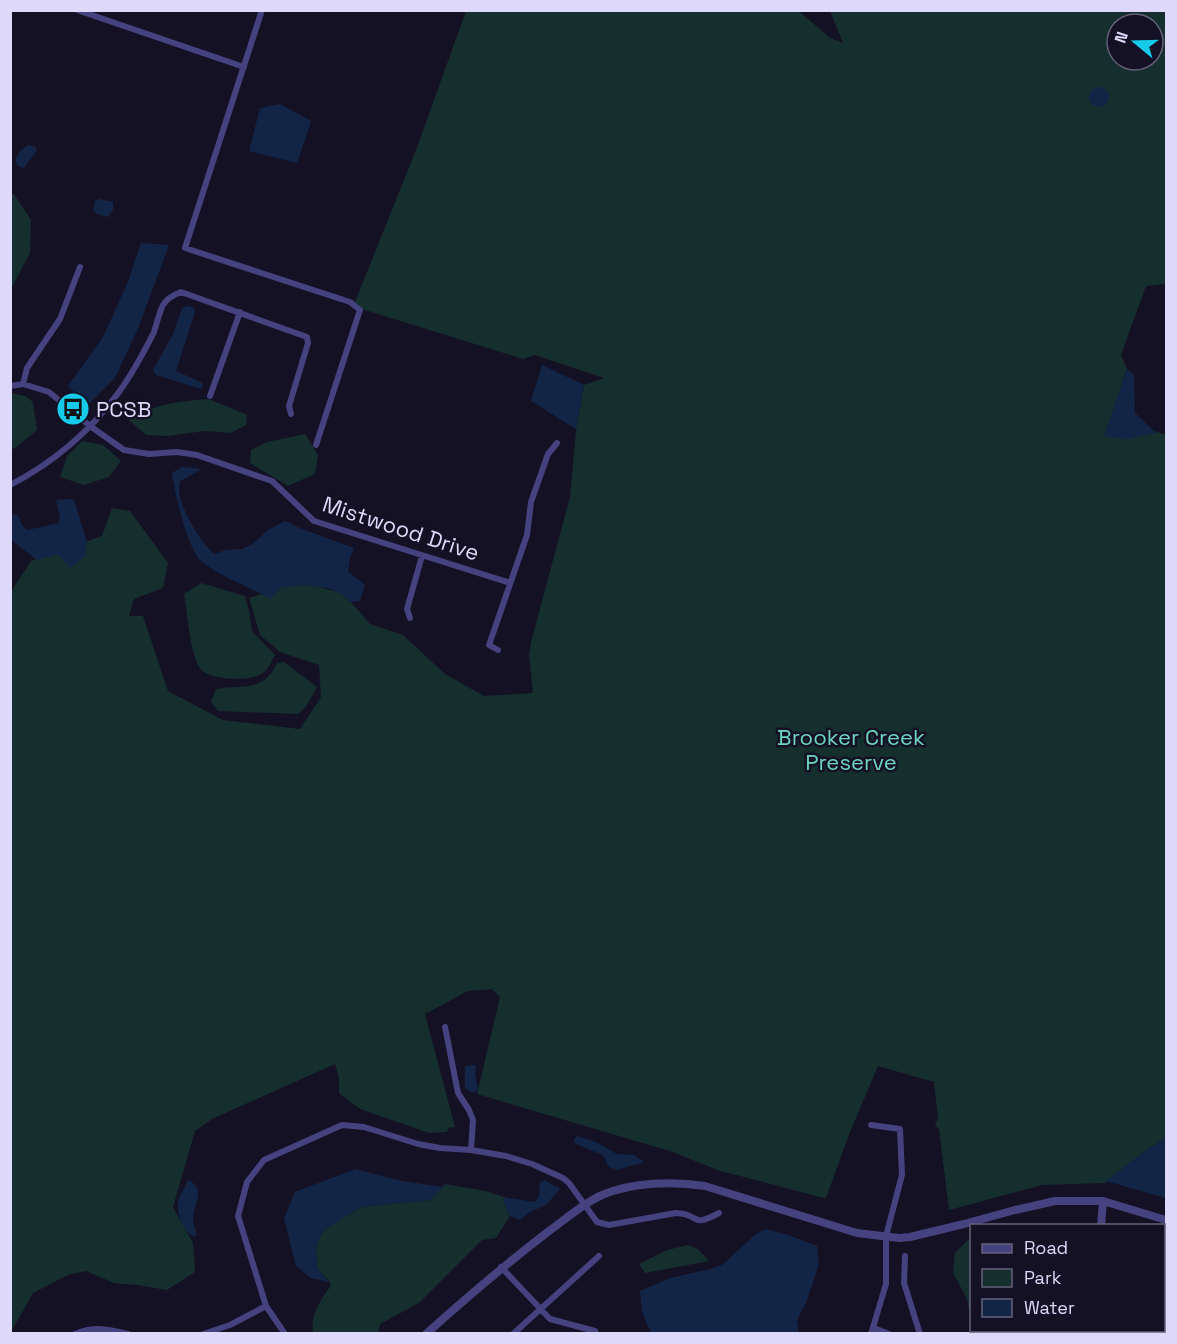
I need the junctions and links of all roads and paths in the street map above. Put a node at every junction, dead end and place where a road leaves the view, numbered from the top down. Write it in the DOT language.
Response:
graph roads {
  1 [pos="77,10"];
  2 [pos="262,10"];
  3 [pos="244,67"];
  4 [pos="80,267"];
  5 [pos="240,312"];
  6 [pos="23,384"];
  7 [pos="10,386"];
  8 [pos="210,396"];
  9 [pos="291,414"];
  10 [pos="90,426"];
  11 [pos="557,443"];
  12 [pos="316,445"];
  13 [pos="10,485"];
  14 [pos="422,556"];
  15 [pos="510,583"];
  16 [pos="410,618"];
  17 [pos="498,650"];
  18 [pos="445,1027"];
  19 [pos="871,1125"];
  20 [pos="471,1150"];
  21 [pos="1103,1201"];
  22 [pos="585,1204"];
  23 [pos="719,1213"];
  24 [pos="1167,1220"];
  25 [pos="1101,1224"];
  26 [pos="886,1236"];
  27 [pos="599,1256"];
  28 [pos="905,1256"];
  29 [pos="501,1267"];
  30 [pos="267,1306"];
  31 [pos="539,1309"];
  32 [pos="873,1331"];
  33 [pos="75,1334"];
  34 [pos="128,1334"];
  35 [pos="203,1334"];
  36 [pos="285,1334"];
  37 [pos="426,1334"];
  38 [pos="513,1334"];
  39 [pos="596,1334"];
  40 [pos="889,1334"];
  41 [pos="920,1334"];
  1 -- 3 [label="street"];
  2 -- 3 [label="street"];
  3 -- 12 [label="street"];
  4 -- 6 [label="street"];
  5 -- 8 [label="street"];
  5 -- 9 [label="street"];
  5 -- 10 [label="street"];
  6 -- 7 [label="street"];
  6 -- 10 [label="street, Mistwood Drive"];
  10 -- 13 [label="street"];
  10 -- 14 [label="street, Mistwood Drive"];
  11 -- 15 [label="street"];
  14 -- 15 [label="street, Mistwood Drive"];
  14 -- 16 [label="street"];
  15 -- 17 [label="street"];
  18 -- 20 [label="street"];
  19 -- 26 [label="street"];
  20 -- 22 [label="street"];
  20 -- 30 [label="street"];
  21 -- 24 [label="street"];
  21 -- 25 [label="street"];
  21 -- 26 [label="street"];
  22 -- 23 [label="street"];
  22 -- 26 [label="street"];
  22 -- 29 [label="street"];
  26 -- 32 [label="street"];
  27 -- 31 [label="street"];
  28 -- 41 [label="street"];
  29 -- 31 [label="street"];
  29 -- 37 [label="street"];
  30 -- 35 [label="street"];
  30 -- 36 [label="street"];
  31 -- 38 [label="street"];
  31 -- 39 [label="street"];
  32 -- 40 [label="street"];
  33 -- 34 [label="street"];
}
